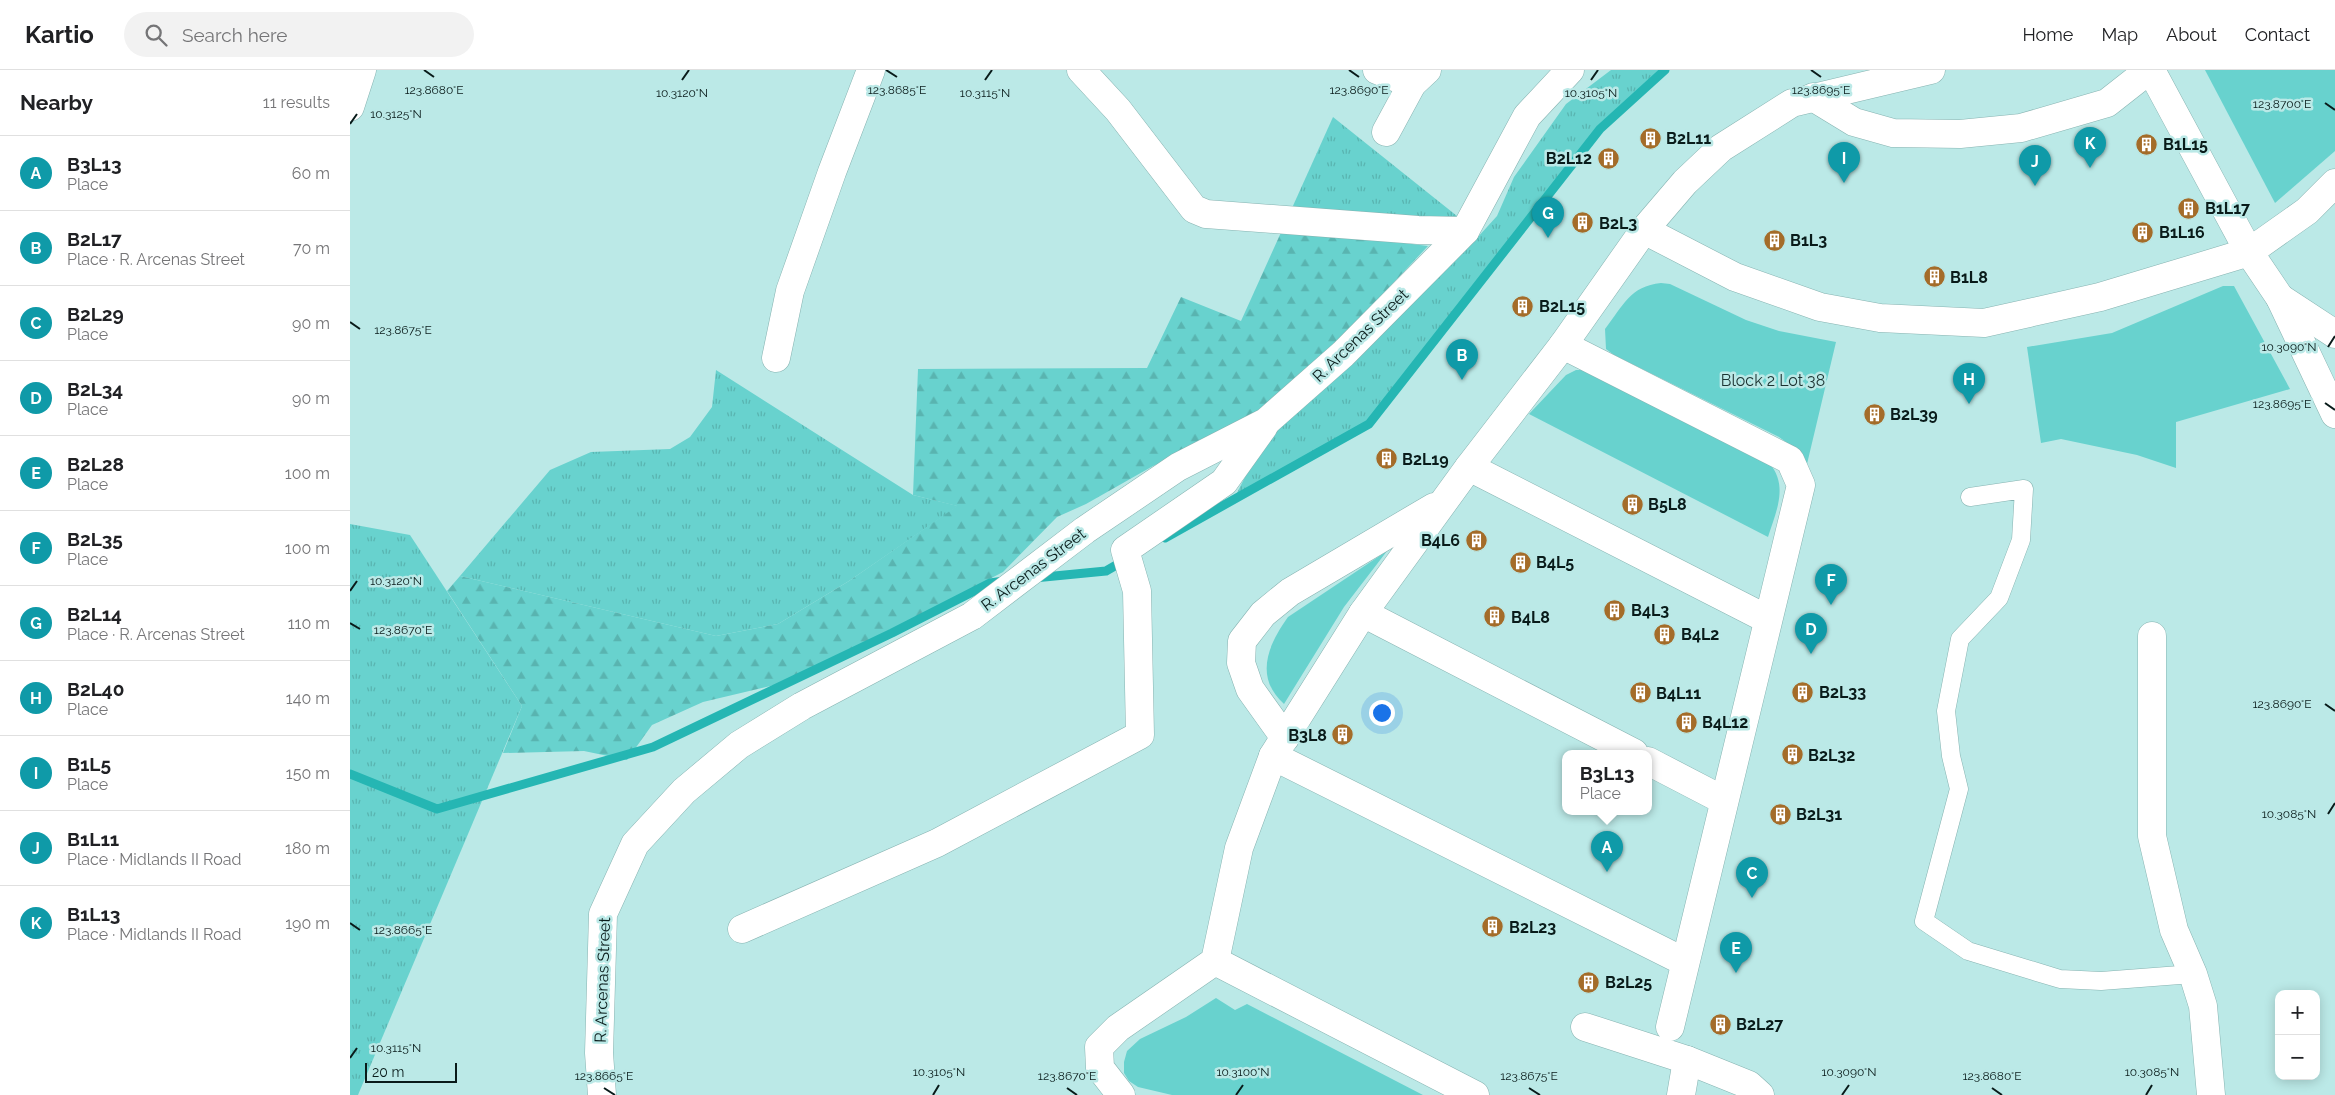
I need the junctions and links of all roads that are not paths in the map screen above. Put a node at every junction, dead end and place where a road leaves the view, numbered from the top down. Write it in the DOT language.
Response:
graph roads {
  1 [pos="362,70"];
  2 [pos="871,70"];
  3 [pos="1081,70"];
  4 [pos="1377,70"];
  5 [pos="1570,70"];
  6 [pos="1931,70"];
  7 [pos="2150,70"];
  8 [pos="1420,77"];
  9 [pos="1813,97"];
  10 [pos="350,108"];
  11 [pos="1386,132"];
  12 [pos="2335,183"];
  13 [pos="1644,230"];
  14 [pos="1465,231"];
  15 [pos="2249,252"];
  16 [pos="2280,298"];
  17 [pos="2335,334"];
  18 [pos="1563,345"];
  19 [pos="776,358"];
  20 [pos="2335,414"];
  21 [pos="1266,422"];
  22 [pos="1468,467"];
  23 [pos="1970,497"];
  24 [pos="1444,501"];
  25 [pos="1363,613"];
  26 [pos="1767,619"];
  27 [pos="2152,636"];
  28 [pos="1279,747"];
  29 [pos="1628,750"];
  30 [pos="1652,763"];
  31 [pos="1724,800"];
  32 [pos="742,929"];
  33 [pos="1215,960"];
  34 [pos="1686,962"];
  35 [pos="2193,974"];
  36 [pos="1585,1027"];
  37 [pos="1670,1027"];
  38 [pos="1687,1060"];
  39 [pos="602,1095"];
  40 [pos="1121,1095"];
  41 [pos="1475,1095"];
  42 [pos="1681,1095"];
  43 [pos="1760,1095"];
  44 [pos="2211,1095"];
  1 -- 10 [label="street"];
  2 -- 19 [label="street"];
  3 -- 14 [label="street"];
  4 -- 8 [label="street"];
  5 -- 14 [label="street, R. Arcenas Street"];
  6 -- 9 [label="street"];
  7 -- 9 [label="street"];
  7 -- 15 [label="street"];
  8 -- 11 [label="street"];
  9 -- 13 [label="street"];
  12 -- 15 [label="street"];
  13 -- 15 [label="street"];
  13 -- 18 [label="street"];
  14 -- 21 [label="street, R. Arcenas Street"];
  15 -- 16 [label="street"];
  16 -- 17 [label="street"];
  16 -- 20 [label="street"];
  18 -- 22 [label="street"];
  18 -- 26 [label="street"];
  21 -- 32 [label="street"];
  21 -- 39 [label="street, R. Arcenas Street"];
  22 -- 24 [label="street"];
  22 -- 26 [label="street"];
  23 -- 35 [label="lane"];
  24 -- 25 [label="street"];
  24 -- 28 [label="street"];
  25 -- 28 [label="street"];
  25 -- 29 [label="street"];
  26 -- 31 [label="street"];
  27 -- 35 [label="street"];
  28 -- 33 [label="street"];
  28 -- 34 [label="street"];
  30 -- 31 [label="street"];
  31 -- 34 [label="street"];
  33 -- 40 [label="street"];
  33 -- 41 [label="street"];
  34 -- 37 [label="street"];
  35 -- 44 [label="street"];
  36 -- 38 [label="street"];
  38 -- 42 [label="street"];
  38 -- 43 [label="street"];
}
